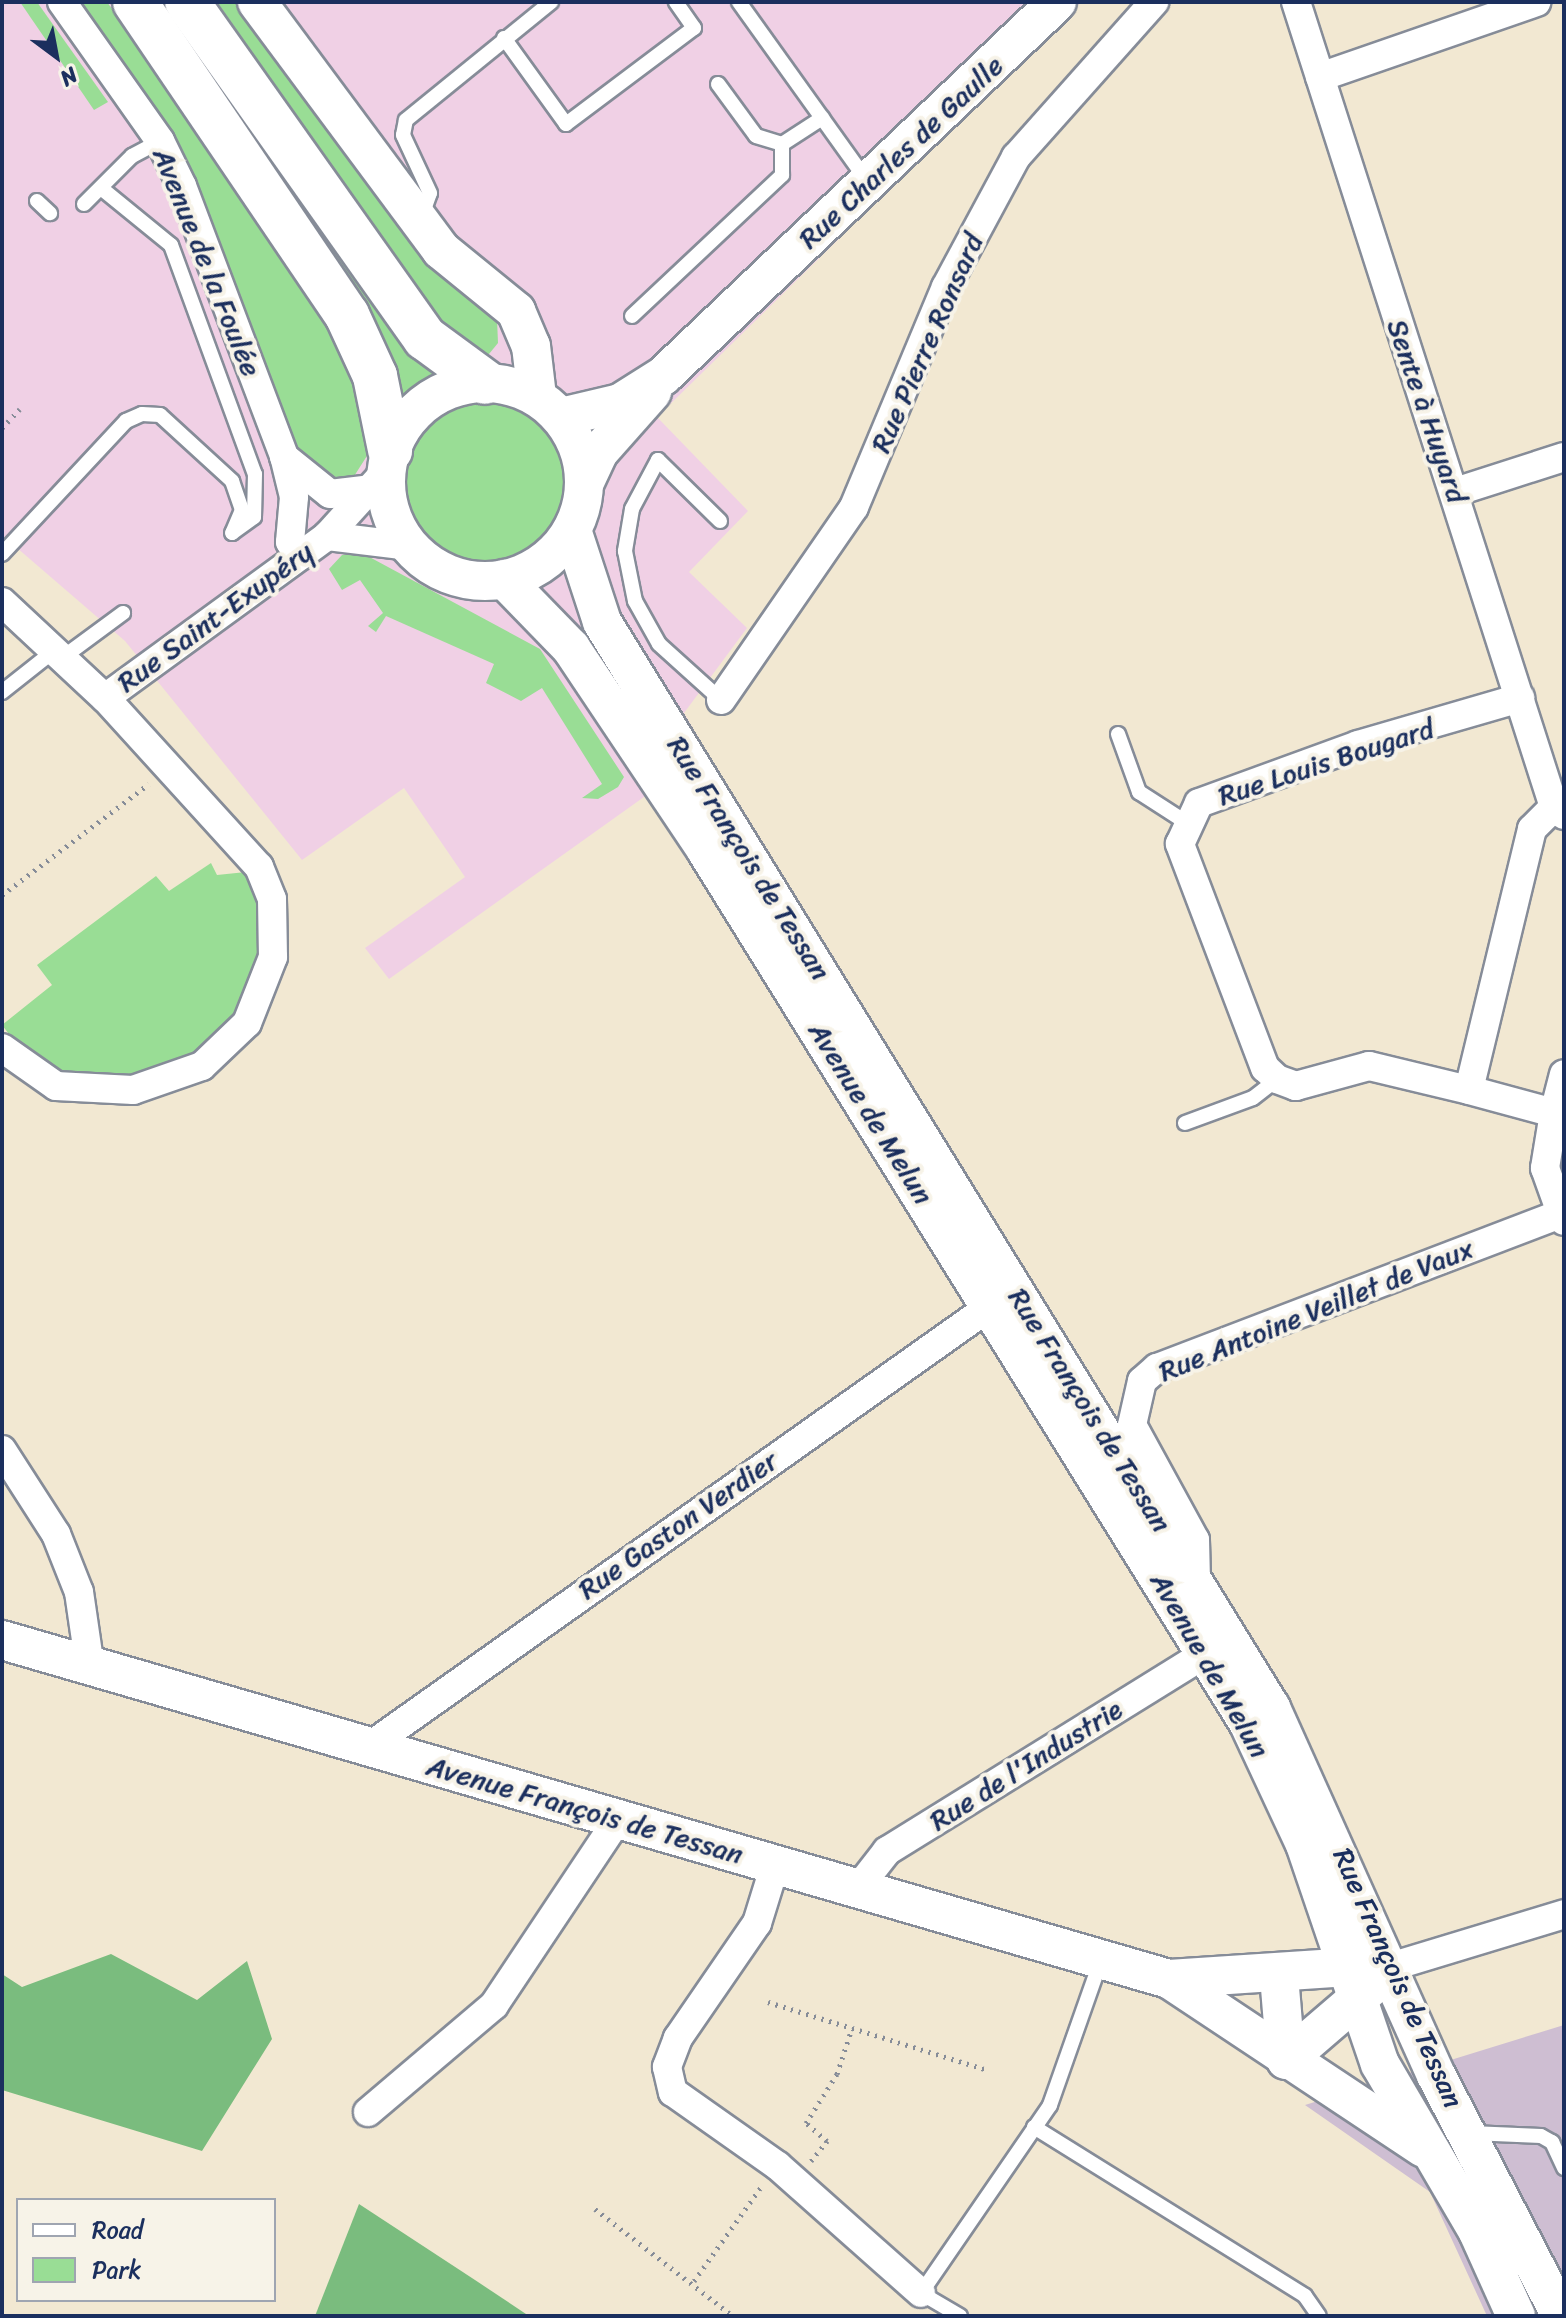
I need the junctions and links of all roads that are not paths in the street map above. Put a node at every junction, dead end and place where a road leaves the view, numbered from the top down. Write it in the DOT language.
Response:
graph roads {
  1 [pos="62,2"];
  2 [pos="135,2"];
  3 [pos="187,2"];
  4 [pos="257,2"];
  5 [pos="551,2"];
  6 [pos="676,2"];
  7 [pos="739,2"];
  8 [pos="1027,2"];
  9 [pos="1057,2"];
  10 [pos="1154,2"];
  11 [pos="1296,2"];
  12 [pos="1536,2"];
  13 [pos="504,38"];
  14 [pos="1320,77"];
  15 [pos="718,84"];
  16 [pos="822,118"];
  17 [pos="160,141"];
  18 [pos="782,144"];
  19 [pos="857,167"];
  20 [pos="101,188"];
  21 [pos="37,201"];
  22 [pos="84,204"];
  23 [pos="50,213"];
  24 [pos="416,219"];
  25 [pos="742,298"];
  26 [pos="503,303"];
  27 [pos="632,316"];
  28 [pos="663,376"];
  29 [pos="485,382"];
  30 [pos="549,407"];
  31 [pos="284,456"];
  32 [pos="1564,457"];
  33 [pos="380,471"];
  34 [pos="584,484"];
  35 [pos="1455,492"];
  36 [pos="294,497"];
  37 [pos="720,521"];
  38 [pos="572,530"];
  39 [pos="327,536"];
  40 [pos="408,546"];
  41 [pos="2,554"];
  42 [pos="299,556"];
  43 [pos="504,579"];
  44 [pos="2,602"];
  45 [pos="123,613"];
  46 [pos="58,654"];
  47 [pos="2,692"];
  48 [pos="105,698"];
  49 [pos="1520,698"];
  50 [pos="721,700"];
  51 [pos="1118,734"];
  52 [pos="1559,811"];
  53 [pos="1184,821"];
  54 [pos="2,1048"];
  55 [pos="1564,1074"];
  56 [pos="1277,1079"];
  57 [pos="1469,1090"];
  58 [pos="1554,1113"];
  59 [pos="1185,1123"];
  60 [pos="1563,1218"];
  61 [pos="992,1305"];
  62 [pos="2,1450"];
  63 [pos="1196,1581"];
  64 [pos="2,1640"];
  65 [pos="1206,1653"];
  66 [pos="90,1667"];
  67 [pos="367,1748"];
  68 [pos="618,1819"];
  69 [pos="775,1865"];
  70 [pos="858,1888"];
  71 [pos="1564,1914"];
  72 [pos="1101,1960"];
  73 [pos="1344,1966"];
  74 [pos="1390,1967"];
  75 [pos="1279,1976"];
  76 [pos="1169,1979"];
  77 [pos="1356,2005"];
  78 [pos="1286,2060"];
  79 [pos="368,2112"];
  80 [pos="1034,2127"];
  81 [pos="1469,2133"];
  82 [pos="1430,2152"];
  83 [pos="1564,2168"];
  84 [pos="921,2293"];
  85 [pos="960,2316"];
  86 [pos="1319,2316"];
  87 [pos="1516,2316"];
  88 [pos="1561,2316"];
  1 -- 17 [label="street, Avenue de la Foulée"];
  2 -- 33 [label="highway"];
  3 -- 29 [label="highway"];
  4 -- 24 [label="main road"];
  5 -- 13 [label="lane"];
  6 -- 13 [label="lane"];
  7 -- 16 [label="lane"];
  8 -- 19 [label="main road, Rue Charles de Gaulle"];
  9 -- 25 [label="main road, Rue Charles de Gaulle"];
  10 -- 50 [label="street, Rue Pierre Ronsard"];
  11 -- 14 [label="street, Sente à Huyard"];
  12 -- 14 [label="street"];
  13 -- 24 [label="lane"];
  14 -- 35 [label="street, Sente à Huyard"];
  15 -- 18 [label="lane"];
  16 -- 18 [label="lane"];
  16 -- 19 [label="lane"];
  17 -- 20 [label="lane"];
  17 -- 31 [label="street, Avenue de la Foulée"];
  18 -- 27 [label="lane"];
  19 -- 25 [label="main road, Rue Charles de Gaulle"];
  20 -- 22 [label="lane"];
  20 -- 41 [label="lane"];
  21 -- 23 [label="lane"];
  24 -- 26 [label="main road"];
  25 -- 28 [label="main road, Rue Charles de Gaulle"];
  26 -- 29 [label="main road"];
  26 -- 30 [label="main road"];
  28 -- 30 [label="main road, Rue Charles de Gaulle"];
  28 -- 34 [label="main road, Rue Charles de Gaulle"];
  29 -- 30 [label="main road"];
  29 -- 33 [label="main road"];
  30 -- 34 [label="main road"];
  31 -- 33 [label="street"];
  31 -- 36 [label="street, Avenue de la Foulée"];
  32 -- 35 [label="street"];
  33 -- 39 [label="street, Rue Saint-Exupéry"];
  33 -- 40 [label="main road"];
  34 -- 38 [label="main road"];
  35 -- 49 [label="street, Sente à Huyard"];
  36 -- 39 [label="street, Avenue de la Foulée"];
  36 -- 42 [label="street, Avenue de la Foulée"];
  37 -- 50 [label="lane"];
  38 -- 43 [label="main road"];
  38 -- 63 [label="main road, Rue François de Tessan"];
  39 -- 40 [label="street"];
  39 -- 42 [label="street, Rue Saint-Exupéry"];
  40 -- 43 [label="main road"];
  42 -- 48 [label="street, Rue Saint-Exupéry"];
  43 -- 61 [label="main road, Avenue de Melun"];
  44 -- 46 [label="street"];
  45 -- 46 [label="lane"];
  46 -- 47 [label="lane"];
  46 -- 48 [label="street"];
  48 -- 54 [label="street, Rue Saint-Exupéry"];
  49 -- 52 [label="street, Sente à Huyard"];
  49 -- 53 [label="street, Rue Louis Bougard"];
  51 -- 53 [label="lane"];
  52 -- 57 [label="street"];
  53 -- 56 [label="street, Rue Louis Bougard"];
  55 -- 58 [label="street"];
  56 -- 57 [label="street"];
  56 -- 59 [label="lane"];
  57 -- 58 [label="street"];
  58 -- 60 [label="street"];
  60 -- 63 [label="street, Rue Antoine Veillet de Vaux"];
  61 -- 65 [label="main road, Avenue de Melun"];
  61 -- 67 [label="street, Rue Gaston Verdier"];
  62 -- 66 [label="street"];
  63 -- 74 [label="main road, Rue François de Tessan"];
  64 -- 66 [label="main road, Avenue François de Tessan"];
  65 -- 70 [label="street, Rue de l'Industrie"];
  65 -- 73 [label="main road, Avenue de Melun"];
  66 -- 67 [label="main road, Avenue François de Tessan"];
  67 -- 68 [label="main road, Avenue François de Tessan"];
  68 -- 69 [label="main road, Avenue François de Tessan"];
  68 -- 79 [label="street"];
  69 -- 70 [label="main road, Avenue François de Tessan"];
  69 -- 84 [label="street"];
  70 -- 72 [label="main road, Avenue François de Tessan"];
  71 -- 74 [label="street"];
  72 -- 76 [label="main road, Avenue François de Tessan"];
  72 -- 80 [label="lane"];
  73 -- 74 [label="main road"];
  73 -- 75 [label="main road"];
  73 -- 77 [label="main road, Avenue de Melun"];
  74 -- 77 [label="main road"];
  74 -- 81 [label="main road, Rue François de Tessan"];
  75 -- 76 [label="main road"];
  75 -- 78 [label="main road"];
  76 -- 78 [label="main road"];
  77 -- 78 [label="main road"];
  77 -- 82 [label="main road, Avenue de Melun"];
  78 -- 82 [label="main road"];
  80 -- 84 [label="lane"];
  80 -- 86 [label="lane"];
  81 -- 83 [label="lane"];
  81 -- 88 [label="main road, Rue François de Tessan"];
  82 -- 87 [label="main road, Avenue de Melun"];
  84 -- 85 [label="lane"];
}
